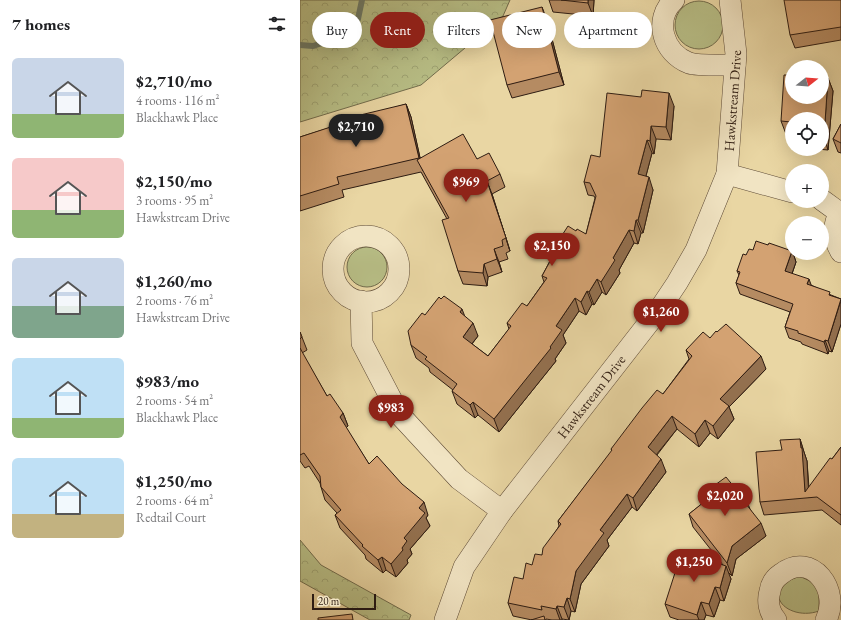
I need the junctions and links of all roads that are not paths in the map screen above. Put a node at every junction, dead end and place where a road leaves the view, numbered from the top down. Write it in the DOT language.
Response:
graph roads {
  1 [pos="674,0"];
  2 [pos="730,0"];
  3 [pos="735,65"];
  4 [pos="727,174"];
  5 [pos="785,190"];
  6 [pos="829,205"];
  7 [pos="840,212"];
  8 [pos="841,252"];
  9 [pos="361,301"];
  10 [pos="502,511"];
  11 [pos="445,620"];
  12 [pos="776,620"];
  13 [pos="826,620"];
  1 -- 3 [label="street"];
  2 -- 3 [label="street, Hawkstream Drive"];
  3 -- 4 [label="street, Hawkstream Drive"];
  4 -- 5 [label="street"];
  4 -- 10 [label="street, Hawkstream Drive"];
  6 -- 7 [label="street"];
  7 -- 8 [label="street"];
  9 -- 10 [label="street"];
  10 -- 11 [label="street, Hawkstream Drive"];
  12 -- 13 [label="street"];
}
